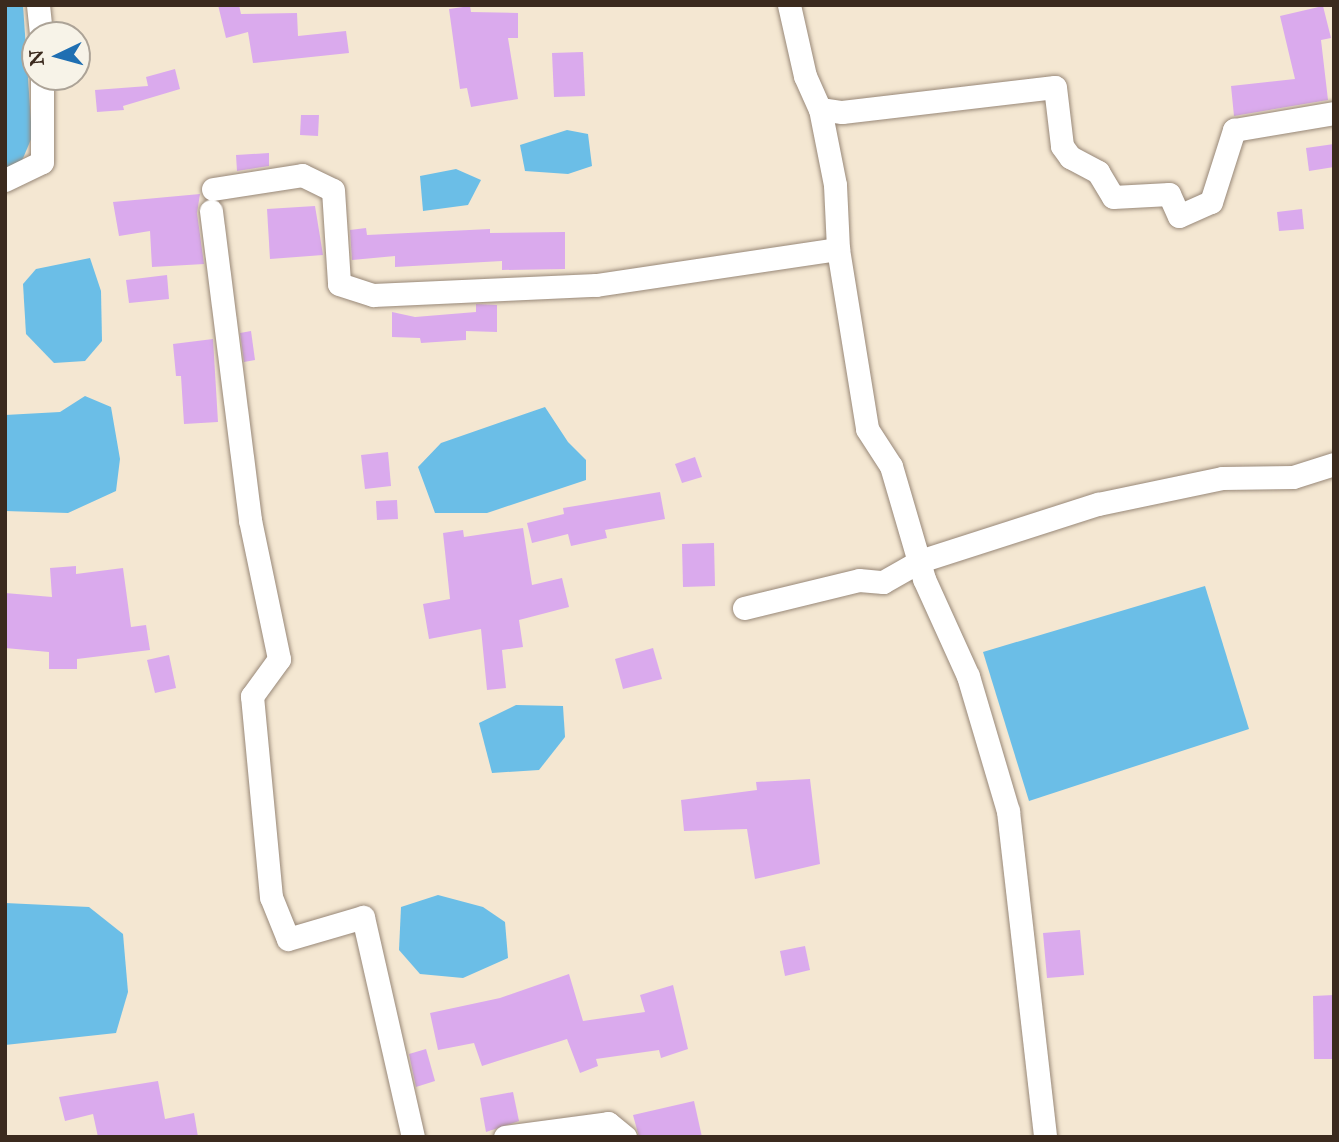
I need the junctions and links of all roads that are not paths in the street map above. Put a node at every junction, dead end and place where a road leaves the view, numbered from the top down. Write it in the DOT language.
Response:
graph roads {
  1 [pos="789,5"];
  2 [pos="42,91"];
  3 [pos="820,109"];
  4 [pos="1334,113"];
  5 [pos="5,180"];
  6 [pos="838,249"];
  7 [pos="1334,464"];
  8 [pos="920,561"];
  9 [pos="744,608"];
  10 [pos="413,1137"];
  11 [pos="505,1137"];
  12 [pos="625,1137"];
  13 [pos="1045,1137"];
  1 -- 3 [label="street"];
  2 -- 5 [label="street"];
  3 -- 4 [label="street"];
  3 -- 6 [label="street"];
  6 -- 8 [label="street"];
  6 -- 10 [label="street"];
  7 -- 8 [label="street"];
  8 -- 9 [label="street"];
  8 -- 13 [label="street"];
  11 -- 12 [label="street"];
}
